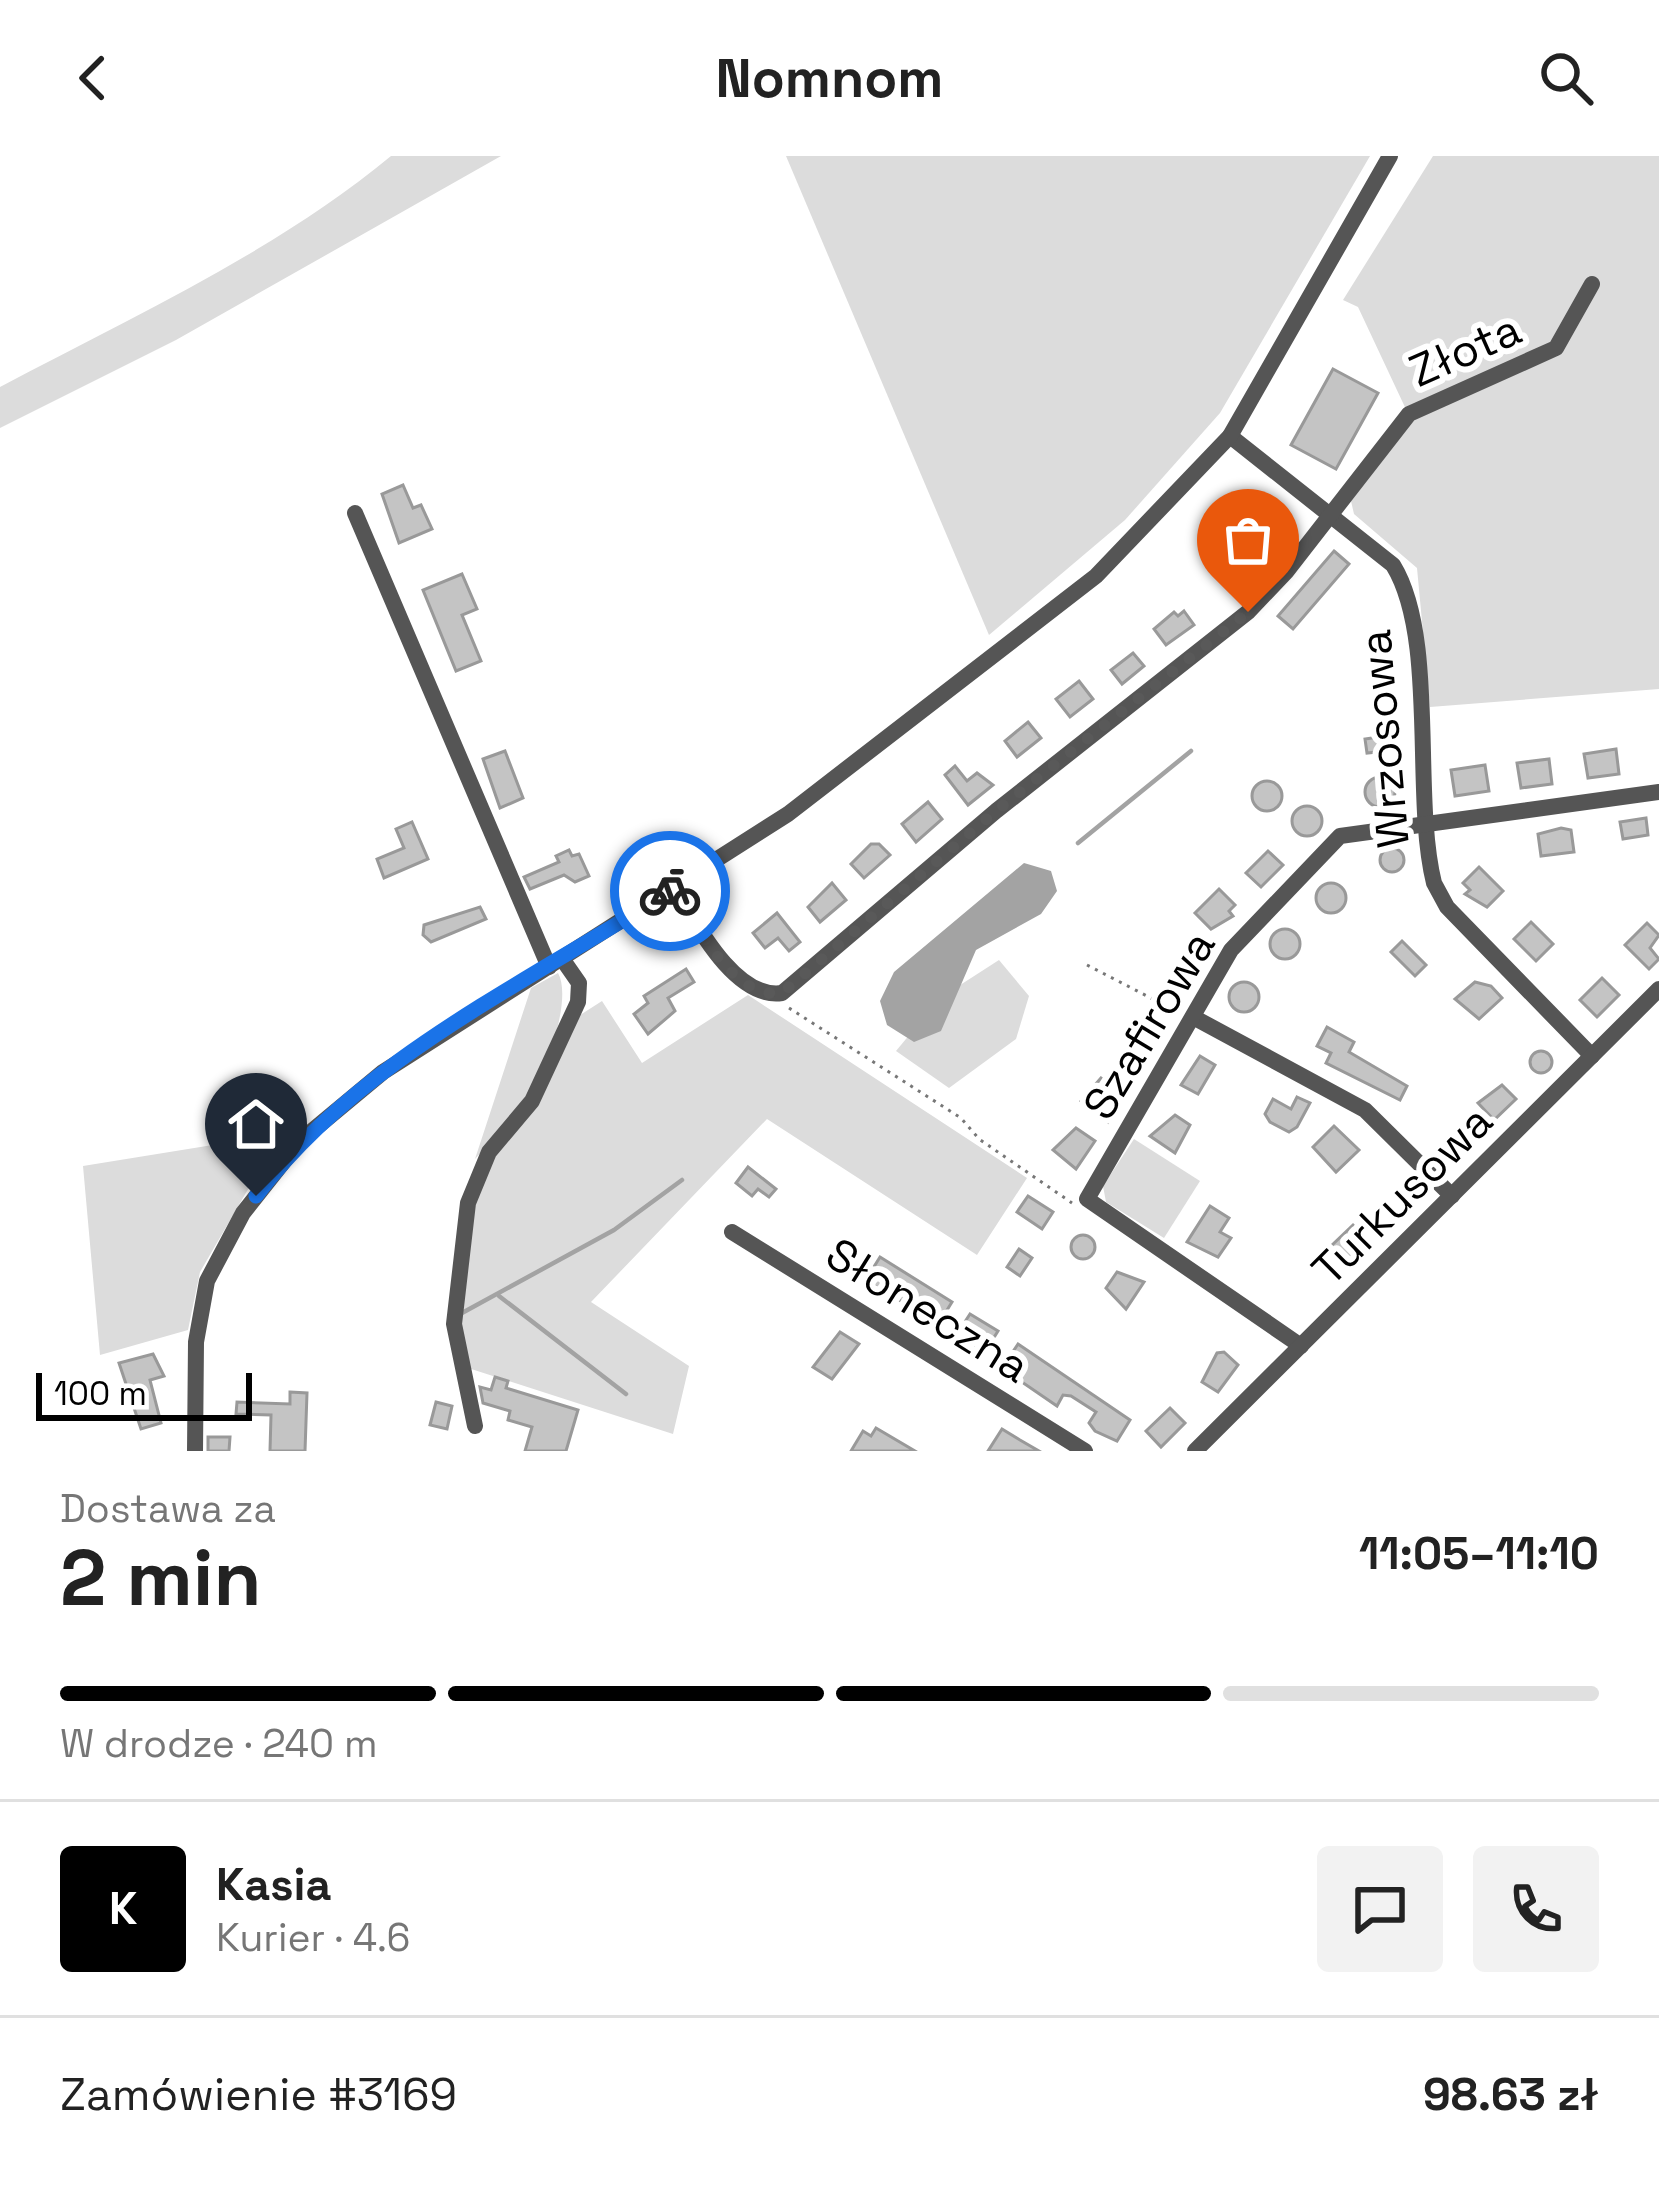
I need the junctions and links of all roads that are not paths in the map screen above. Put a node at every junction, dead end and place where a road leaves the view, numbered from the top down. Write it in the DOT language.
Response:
graph roads {
  1 [pos="1390,156"];
  2 [pos="1592,284"];
  3 [pos="1230,436"];
  4 [pos="355,513"];
  5 [pos="1330,514"];
  6 [pos="1659,792"];
  7 [pos="1426,825"];
  8 [pos="674,888"];
  9 [pos="556,963"];
  10 [pos="1659,989"];
  11 [pos="1189,1016"];
  12 [pos="1592,1056"];
  13 [pos="1452,1196"];
  14 [pos="732,1232"];
  15 [pos="1301,1346"];
  16 [pos="475,1426"];
  17 [pos="195,1451"];
  18 [pos="1085,1451"];
  19 [pos="1195,1451"];
  1 -- 3 [label="street"];
  2 -- 5 [label="street, Złota"];
  3 -- 5 [label="street, Wrzosowa"];
  3 -- 8 [label="street"];
  4 -- 9 [label="street"];
  5 -- 7 [label="street, Wrzosowa"];
  5 -- 8 [label="street, Złota"];
  6 -- 7 [label="street, Szafirowa"];
  7 -- 11 [label="street, Szafirowa"];
  7 -- 12 [label="street, Wrzosowa"];
  8 -- 9 [label="street"];
  9 -- 16 [label="street"];
  9 -- 17 [label="street"];
  10 -- 12 [label="street, Turkusowa"];
  11 -- 13 [label="street"];
  11 -- 15 [label="street, Szafirowa"];
  12 -- 13 [label="street, Turkusowa"];
  13 -- 15 [label="street, Turkusowa"];
  14 -- 18 [label="street, Słoneczna"];
  15 -- 19 [label="street, Turkusowa"];
}
